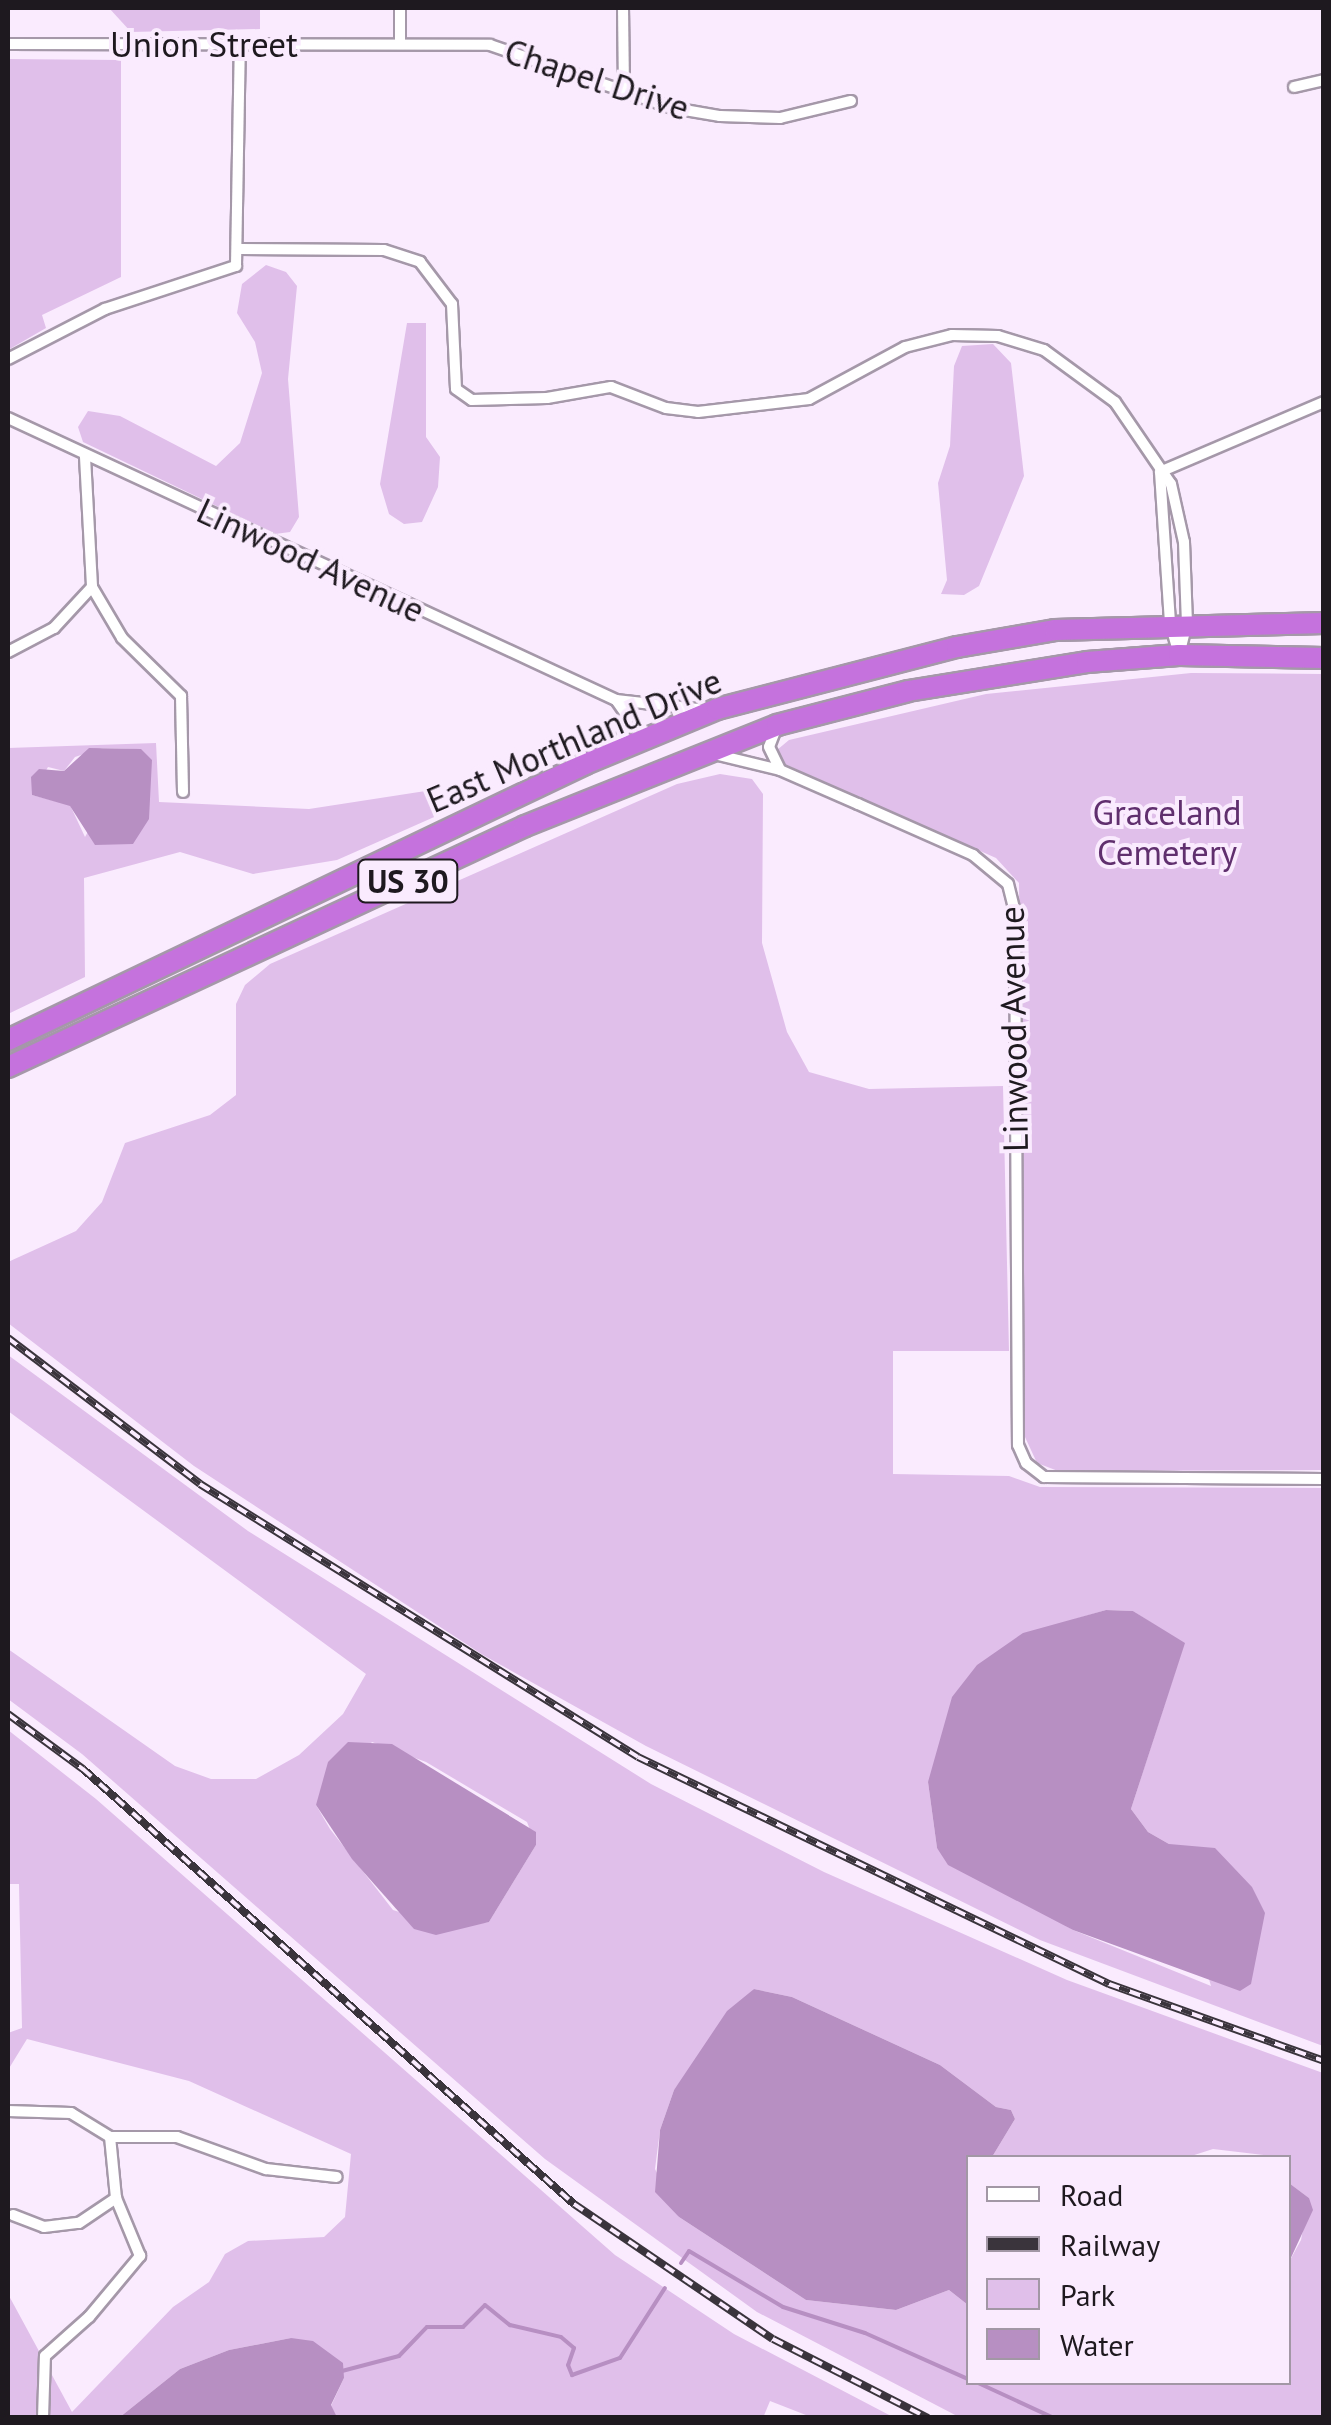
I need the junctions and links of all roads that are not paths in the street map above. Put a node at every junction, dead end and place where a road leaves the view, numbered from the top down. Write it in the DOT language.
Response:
graph roads {
  1 [pos="400,8"];
  2 [pos="623,8"];
  3 [pos="8,44"];
  4 [pos="240,44"];
  5 [pos="400,44"];
  6 [pos="1324,80"];
  7 [pos="1294,87"];
  8 [pos="624,90"];
  9 [pos="851,101"];
  10 [pos="240,249"];
  11 [pos="8,359"];
  12 [pos="1324,402"];
  13 [pos="8,418"];
  14 [pos="85,457"];
  15 [pos="1160,472"];
  16 [pos="92,587"];
  17 [pos="1178,623"];
  18 [pos="1324,623"];
  19 [pos="8,652"];
  20 [pos="1179,655"];
  21 [pos="1324,658"];
  22 [pos="616,700"];
  23 [pos="717,709"];
  24 [pos="777,725"];
  25 [pos="618,749"];
  26 [pos="697,754"];
  27 [pos="780,770"];
  28 [pos="182,792"];
  29 [pos="8,1040"];
  30 [pos="8,1067"];
  31 [pos="1324,1479"];
  32 [pos="8,2111"];
  33 [pos="110,2136"];
  34 [pos="336,2177"];
  35 [pos="116,2198"];
  36 [pos="12,2215"];
  37 [pos="43,2418"];
  1 -- 5 [label="street"];
  2 -- 8 [label="street"];
  3 -- 4 [label="street, Union Street"];
  4 -- 5 [label="street, Union Street"];
  4 -- 10 [label="street"];
  5 -- 8 [label="street, Chapel Drive"];
  6 -- 7 [label="street"];
  8 -- 9 [label="street, Chapel Drive"];
  10 -- 11 [label="street"];
  10 -- 15 [label="street"];
  12 -- 15 [label="street"];
  13 -- 14 [label="street, Linwood Avenue"];
  14 -- 16 [label="street"];
  14 -- 22 [label="street, Linwood Avenue"];
  15 -- 17 [label="street"];
  15 -- 17 [label="street"];
  16 -- 19 [label="street"];
  16 -- 28 [label="street"];
  17 -- 18 [label="highway, East Morthland Drive / US 30"];
  17 -- 20 [label="street"];
  17 -- 20 [label="street"];
  17 -- 23 [label="highway, East Morthland Drive / US 30"];
  20 -- 21 [label="highway, East Morthland Drive / US 30"];
  20 -- 24 [label="highway, East Morthland Drive / US 30"];
  22 -- 23 [label="street, Linwood Avenue"];
  22 -- 25 [label="street"];
  23 -- 25 [label="highway, East Morthland Drive / US 30"];
  24 -- 26 [label="highway, East Morthland Drive / US 30"];
  24 -- 27 [label="street"];
  25 -- 29 [label="highway, East Morthland Drive / US 30"];
  26 -- 27 [label="street, Linwood Avenue"];
  26 -- 30 [label="highway, East Morthland Drive / US 30"];
  27 -- 31 [label="street, Linwood Avenue"];
  32 -- 33 [label="street"];
  33 -- 34 [label="street"];
  33 -- 35 [label="street"];
  35 -- 36 [label="street"];
  35 -- 37 [label="street"];
}
